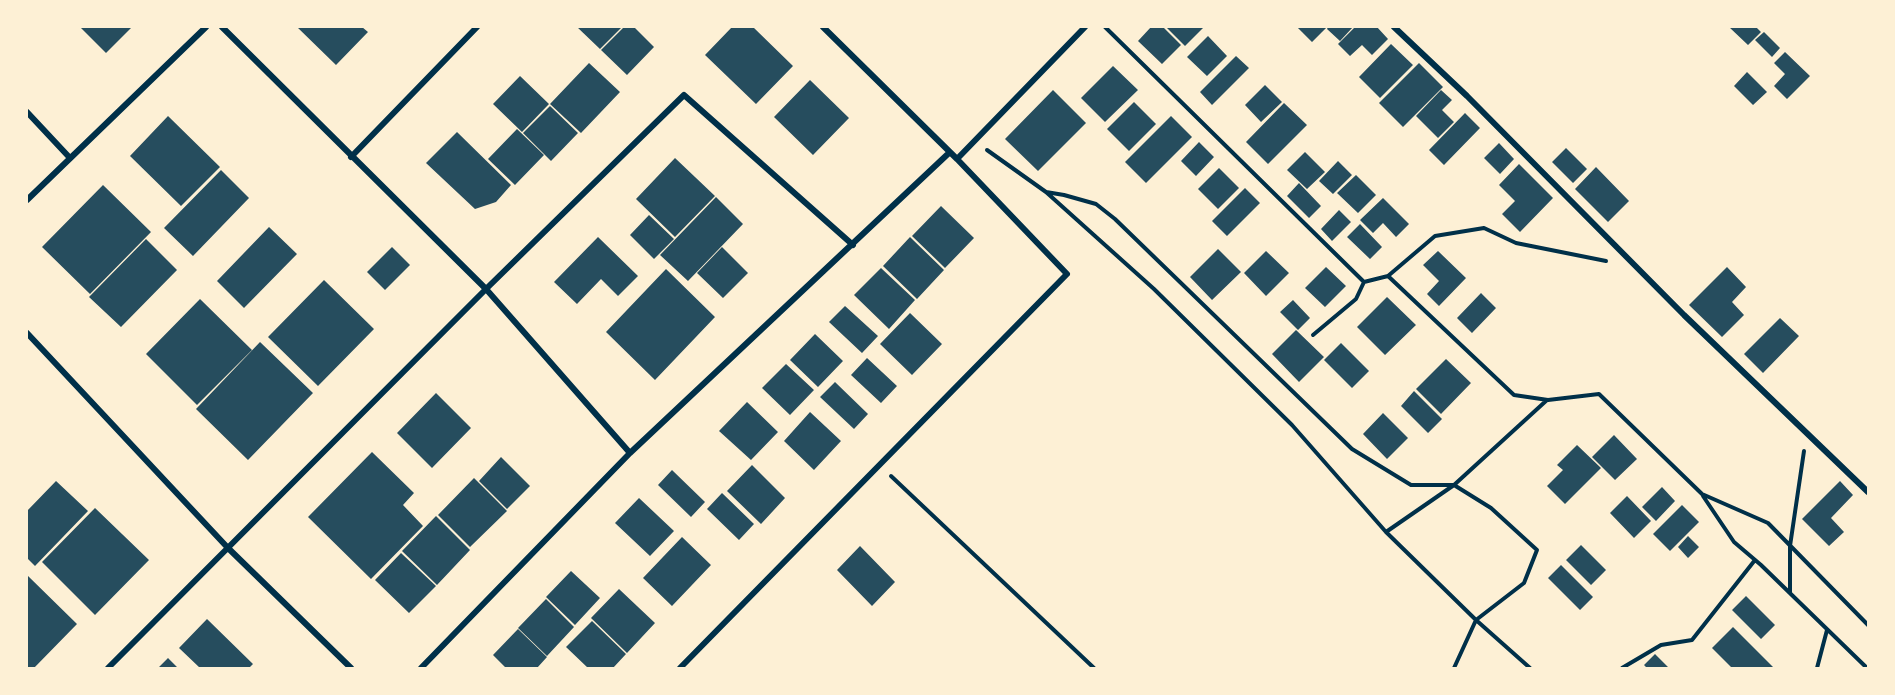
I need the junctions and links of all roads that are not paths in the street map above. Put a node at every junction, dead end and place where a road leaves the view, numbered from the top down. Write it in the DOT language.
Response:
graph roads {
  1 [pos="206,27"];
  2 [pos="222,27"];
  3 [pos="477,27"];
  4 [pos="822,27"];
  5 [pos="1085,27"];
  6 [pos="1394,27"];
  7 [pos="27,112"];
  8 [pos="950,152"];
  9 [pos="351,157"];
  10 [pos="70,158"];
  11 [pos="957,159"];
  12 [pos="27,200"];
  13 [pos="853,245"];
  14 [pos="486,289"];
  15 [pos="27,333"];
  16 [pos="630,453"];
  17 [pos="1868,492"];
  18 [pos="228,548"];
  19 [pos="108,668"];
  20 [pos="351,668"];
  21 [pos="421,668"];
  22 [pos="680,668"];
  1 -- 10 [label="street"];
  2 -- 9 [label="street"];
  3 -- 9 [label="street"];
  4 -- 8 [label="street"];
  5 -- 11 [label="street"];
  6 -- 17 [label="street"];
  7 -- 10 [label="street"];
  8 -- 11 [label="street"];
  8 -- 13 [label="street"];
  9 -- 14 [label="street"];
  10 -- 12 [label="street"];
  11 -- 22 [label="street"];
  13 -- 14 [label="street"];
  13 -- 16 [label="street"];
  14 -- 16 [label="street"];
  14 -- 18 [label="street"];
  15 -- 18 [label="street"];
  16 -- 21 [label="street"];
  18 -- 19 [label="street"];
  18 -- 20 [label="street"];
}
